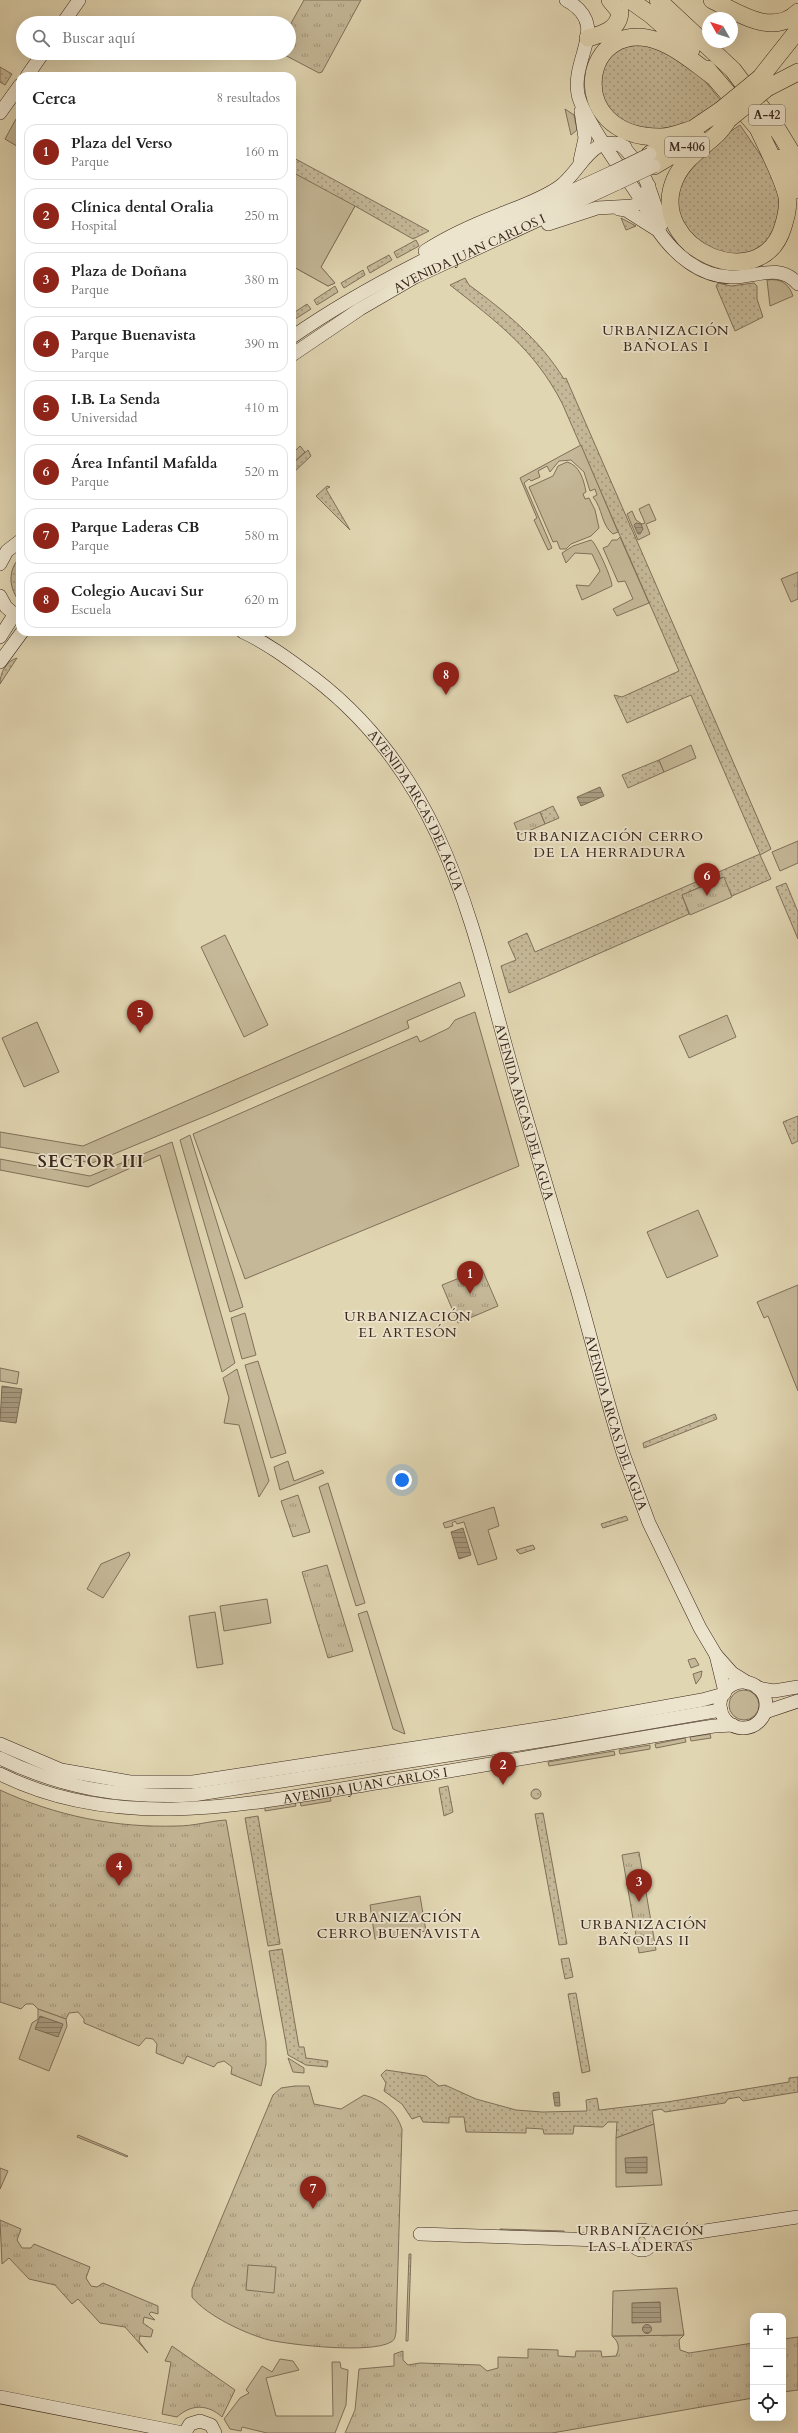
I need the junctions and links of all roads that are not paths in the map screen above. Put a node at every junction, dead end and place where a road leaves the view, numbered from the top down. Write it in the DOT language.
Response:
graph roads {
  1 [pos="79,0"];
  2 [pos="566,0"];
  3 [pos="610,0"];
  4 [pos="630,0"];
  5 [pos="658,0"];
  6 [pos="712,0"];
  7 [pos="798,12"];
  8 [pos="68,16"];
  9 [pos="798,30"];
  10 [pos="588,38"];
  11 [pos="798,50"];
  12 [pos="37,60"];
  13 [pos="733,70"];
  14 [pos="29,72"];
  15 [pos="798,72"];
  16 [pos="714,76"];
  17 [pos="763,83"];
  18 [pos="16,91"];
  19 [pos="578,96"];
  20 [pos="0,113"];
  21 [pos="725,115"];
  22 [pos="588,117"];
  23 [pos="756,124"];
  24 [pos="693,129"];
  25 [pos="604,143"];
  26 [pos="798,145"];
  27 [pos="624,147"];
  28 [pos="652,160"];
  29 [pos="798,163"];
  30 [pos="576,170"];
  31 [pos="615,178"];
  32 [pos="649,186"];
  33 [pos="798,190"];
  34 [pos="642,202"];
  35 [pos="605,208"];
  36 [pos="657,229"];
  37 [pos="666,241"];
  38 [pos="415,276"];
  39 [pos="798,284"];
  40 [pos="374,285"];
  41 [pos="296,334"];
  42 [pos="296,352"];
  43 [pos="16,545"];
  44 [pos="1,560"];
  45 [pos="0,596"];
  46 [pos="16,616"];
  47 [pos="16,618"];
  48 [pos="19,636"];
  49 [pos="250,636"];
  50 [pos="0,637"];
  51 [pos="0,662"];
  52 [pos="716,1655"];
  53 [pos="753,1686"];
  54 [pos="798,1687"];
  55 [pos="724,1693"];
  56 [pos="798,1701"];
  57 [pos="721,1710"];
  58 [pos="765,1712"];
  59 [pos="733,1725"];
  60 [pos="0,1744"];
  61 [pos="0,1758"];
  62 [pos="0,1774"];
  63 [pos="798,2217"];
  64 [pos="420,2234"];
  65 [pos="0,2397"];
  66 [pos="184,2433"];
  67 [pos="215,2433"];
  1 -- 8 [label="main road"];
  2 -- 10 [label="main road"];
  3 -- 10 [label="highway"];
  4 -- 16 [label="highway, A-42"];
  5 -- 13 [label="highway, A-42"];
  6 -- 7 [label="highway"];
  9 -- 17 [label="highway, M-406"];
  10 -- 19 [label="main road"];
  11 -- 17 [label="highway, M-406"];
  12 -- 14 [label="main road"];
  13 -- 26 [label="highway"];
  13 -- 29 [label="highway, A-42"];
  15 -- 17 [label="highway"];
  16 -- 23 [label="highway, A-42"];
  16 -- 24 [label="highway"];
  17 -- 21 [label="highway, M-406, bridge"];
  18 -- 20 [label="main road"];
  19 -- 22 [label="main road"];
  19 -- 30 [label="main road"];
  21 -- 23 [label="highway"];
  21 -- 24 [label="highway, M-406"];
  21 -- 28 [label="highway, M-406"];
  22 -- 25 [label="main road"];
  22 -- 27 [label="main road"];
  23 -- 33 [label="highway, A-42"];
  24 -- 28 [label="highway, M-406"];
  25 -- 27 [label="main road"];
  25 -- 30 [label="main road"];
  25 -- 34 [label="main road"];
  27 -- 32 [label="main road"];
  28 -- 31 [label="main road, AVENIDA JUAN CARLOS I, bridge"];
  30 -- 40 [label="main road"];
  31 -- 38 [label="main road, AVENIDA JUAN CARLOS I"];
  31 -- 40 [label="main road, AVENIDA JUAN CARLOS I"];
  32 -- 34 [label="main road"];
  32 -- 37 [label="main road"];
  34 -- 35 [label="main road"];
  34 -- 36 [label="main road"];
  35 -- 36 [label="main road"];
  35 -- 38 [label="main road"];
  36 -- 37 [label="main road"];
  37 -- 39 [label="main road"];
  38 -- 42 [label="main road, AVENIDA JUAN CARLOS I"];
  40 -- 41 [label="main road, AVENIDA JUAN CARLOS I"];
  43 -- 44 [label="main road"];
  45 -- 46 [label="main road"];
  47 -- 50 [label="main road"];
  48 -- 51 [label="main road"];
  49 -- 52 [label="main road, AVENIDA ARCAS DEL AGUA"];
  52 -- 53 [label="main road, AVENIDA ARCAS DEL AGUA"];
  52 -- 55 [label="main road, AVENIDA ARCAS DEL AGUA"];
  53 -- 54 [label="main road"];
  53 -- 55 [label="main road"];
  53 -- 58 [label="main road"];
  55 -- 57 [label="main road"];
  55 -- 60 [label="main road"];
  56 -- 58 [label="main road"];
  57 -- 59 [label="main road"];
  57 -- 61 [label="main road, AVENIDA JUAN CARLOS I"];
  58 -- 59 [label="main road"];
  59 -- 62 [label="main road, AVENIDA JUAN CARLOS I"];
  63 -- 64 [label="main road"];
  65 -- 66 [label="main road"];
  66 -- 67 [label="main road"];
}
